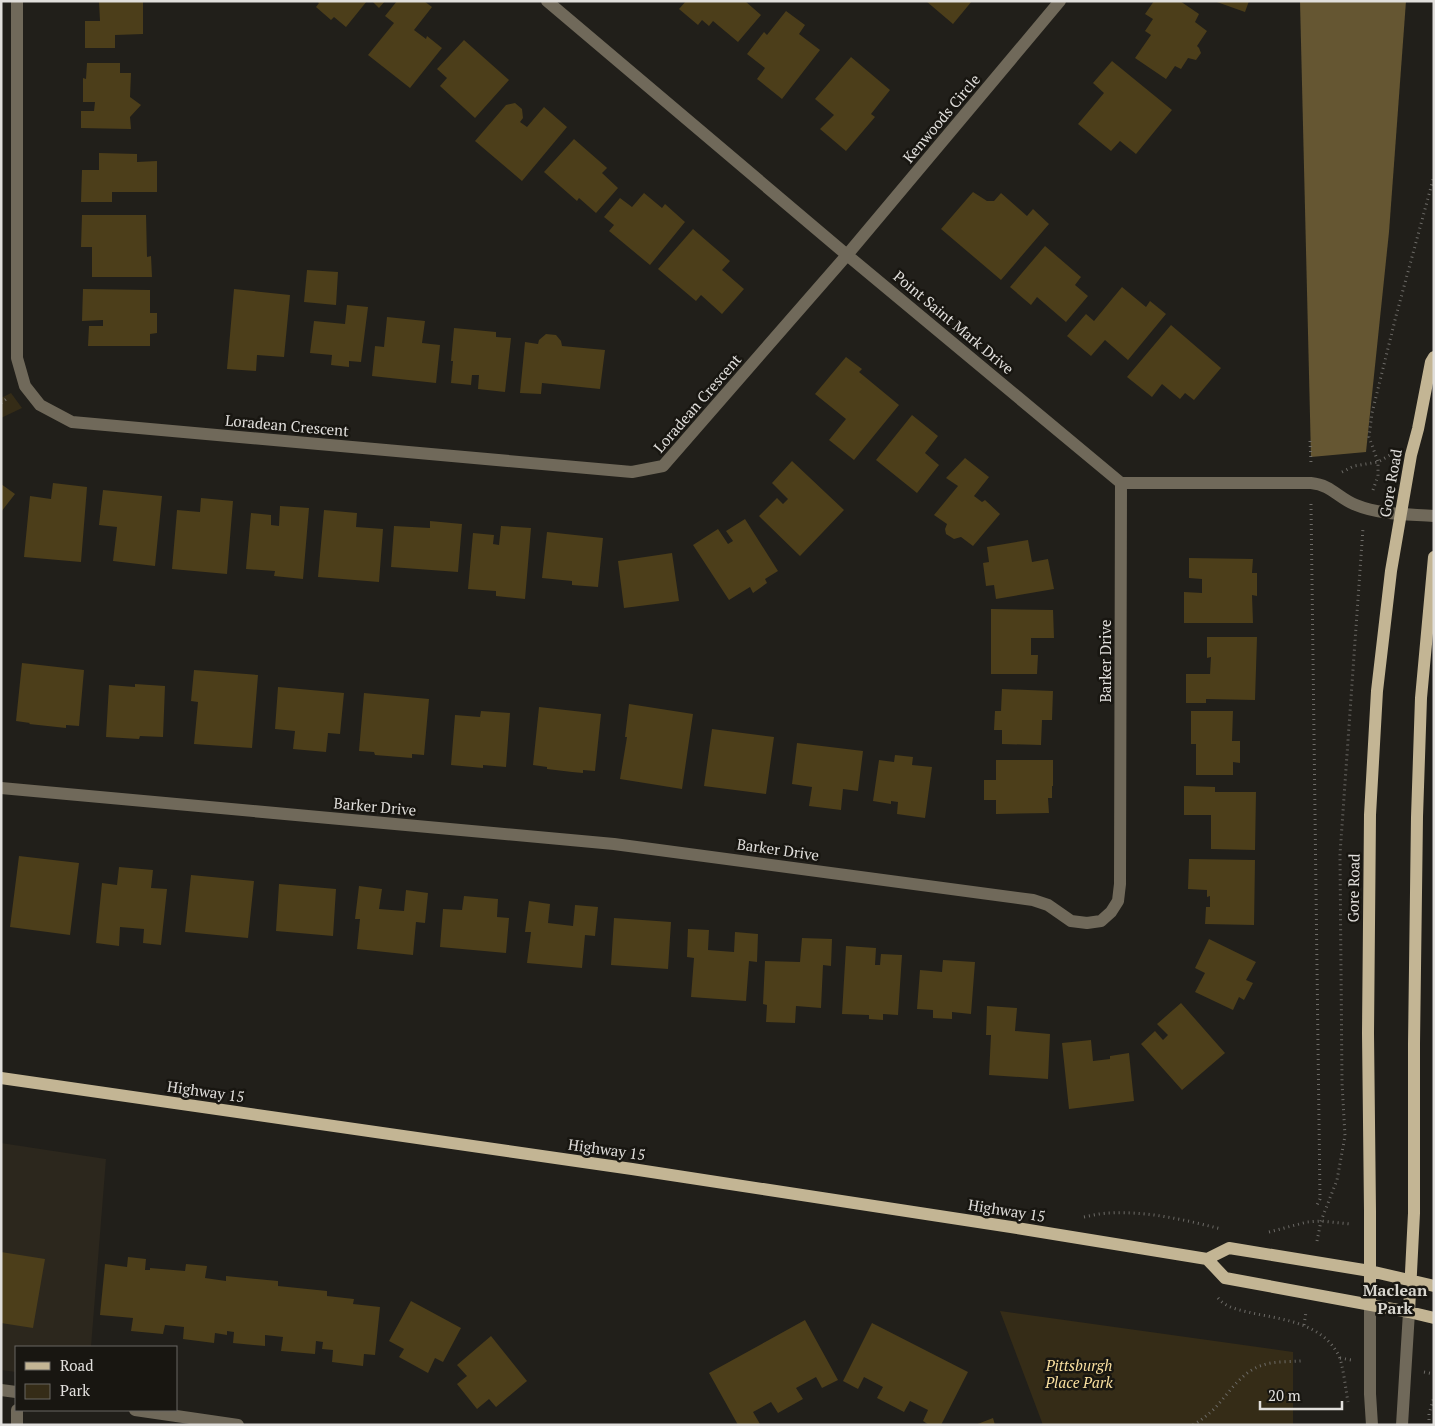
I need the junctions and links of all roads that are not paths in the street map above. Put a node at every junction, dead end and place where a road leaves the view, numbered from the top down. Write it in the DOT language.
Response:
graph roads {
  1 [pos="17,1"];
  2 [pos="547,1"];
  3 [pos="1060,1"];
  4 [pos="847,255"];
  5 [pos="1434,358"];
  6 [pos="1121,483"];
  7 [pos="1401,514"];
  8 [pos="1434,516"];
  9 [pos="1434,557"];
  10 [pos="1,788"];
  11 [pos="1,1078"];
  12 [pos="1207,1259"];
  13 [pos="1370,1271"];
  14 [pos="1412,1280"];
  15 [pos="1434,1286"];
  16 [pos="1370,1305"];
  17 [pos="1409,1312"];
  18 [pos="1434,1318"];
  19 [pos="1,1390"];
  20 [pos="15,1392"];
  21 [pos="17,1411"];
  22 [pos="142,1411"];
  23 [pos="17,1425"];
  24 [pos="238,1425"];
  25 [pos="1372,1425"];
  26 [pos="1402,1425"];
  1 -- 4 [label="street, Loradean Crescent"];
  2 -- 4 [label="street, Point Saint Mark Drive"];
  3 -- 4 [label="street, Kenwoods Circle"];
  4 -- 6 [label="street, Point Saint Mark Drive"];
  5 -- 7 [label="main road, Gore Road"];
  6 -- 7 [label="street"];
  6 -- 10 [label="street, Barker Drive"];
  7 -- 8 [label="street"];
  7 -- 13 [label="main road, Gore Road"];
  9 -- 14 [label="main road"];
  11 -- 12 [label="main road, Highway 15"];
  12 -- 13 [label="main road"];
  12 -- 16 [label="main road"];
  13 -- 14 [label="main road"];
  13 -- 16 [label="main road, Gore Road"];
  14 -- 15 [label="main road"];
  14 -- 17 [label="main road"];
  16 -- 17 [label="main road"];
  16 -- 25 [label="street, Gore Road"];
  17 -- 18 [label="main road"];
  17 -- 26 [label="street"];
  19 -- 20 [label="street"];
  21 -- 23 [label="street"];
  22 -- 24 [label="street"];
}
